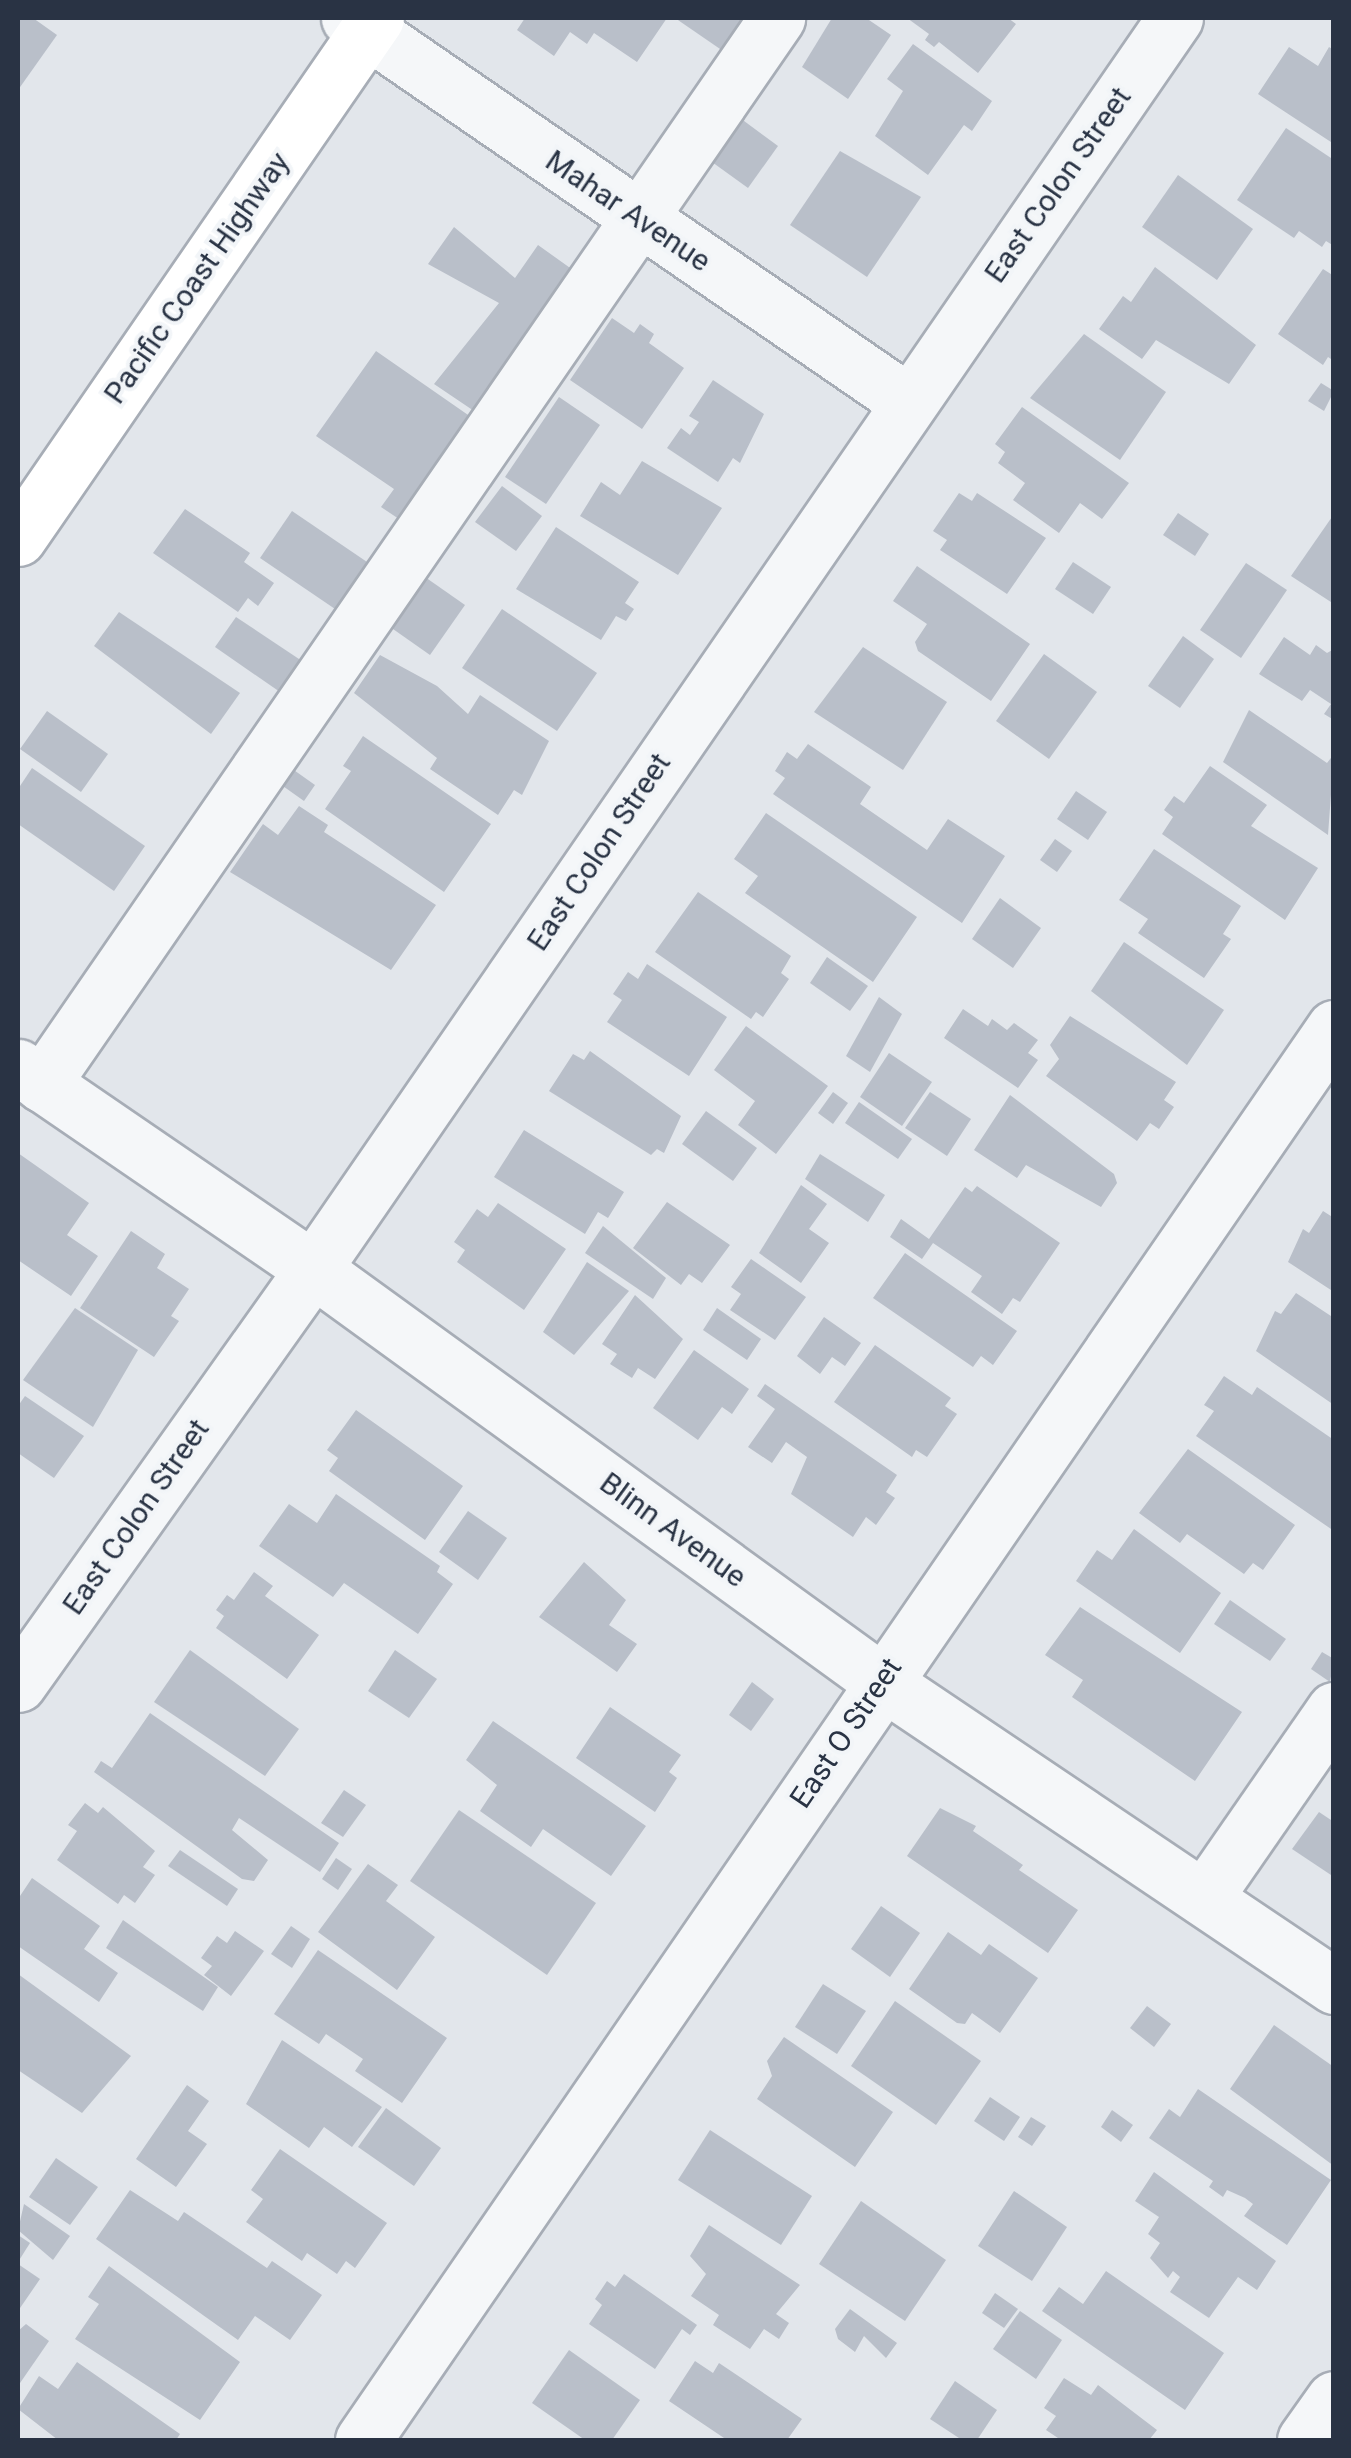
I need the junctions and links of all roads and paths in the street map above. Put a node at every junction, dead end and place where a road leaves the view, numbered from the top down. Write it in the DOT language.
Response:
graph roads {
  1 [pos="777,18"];
  2 [pos="1175,18"];
  3 [pos="364,22"];
  4 [pos="638,218"];
  5 [pos="908,402"];
  6 [pos="18,538"];
  7 [pos="1334,1028"];
  8 [pos="30,1076"];
  9 [pos="313,1269"];
  10 [pos="881,1681"];
  11 [pos="18,1684"];
  12 [pos="1334,1710"];
  13 [pos="1204,1898"];
  14 [pos="1334,1986"];
  15 [pos="1334,2399"];
  16 [pos="362,2440"];
  17 [pos="1306,2440"];
  1 -- 4 [label="street"];
  2 -- 5 [label="street, East Colon Street"];
  3 -- 4 [label="street, Mahar Avenue"];
  3 -- 6 [label="highway, Pacific Coast Highway"];
  4 -- 5 [label="street, Mahar Avenue"];
  4 -- 8 [label="street"];
  5 -- 9 [label="street, East Colon Street"];
  7 -- 10 [label="street, East O Street"];
  8 -- 9 [label="street, Blinn Avenue"];
  9 -- 10 [label="street, Blinn Avenue"];
  9 -- 11 [label="street, East Colon Street"];
  10 -- 13 [label="street, Blinn Avenue"];
  10 -- 16 [label="street, East O Street"];
  12 -- 13 [label="street"];
  13 -- 14 [label="street, Blinn Avenue"];
  15 -- 17 [label="street"];
}
